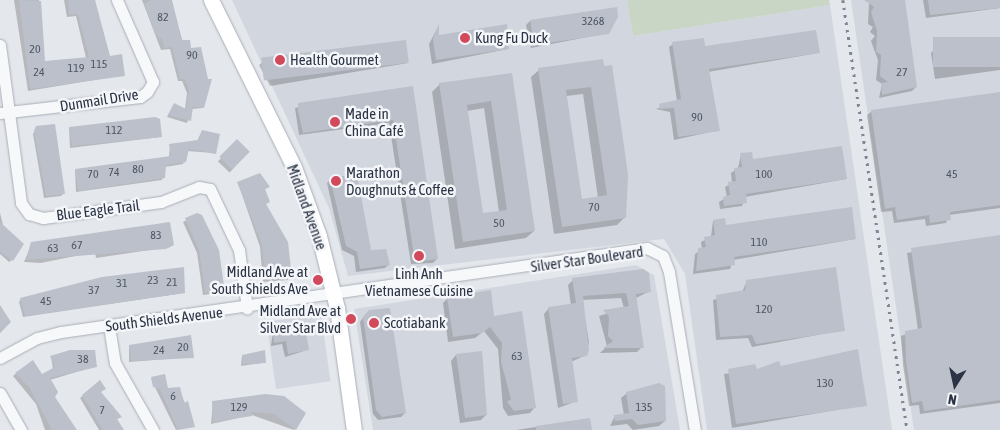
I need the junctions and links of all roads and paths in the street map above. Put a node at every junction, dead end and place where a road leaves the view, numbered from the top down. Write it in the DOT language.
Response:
graph roads {
  1 [pos="117,0"];
  2 [pos="211,0"];
  3 [pos="0,45"];
  4 [pos="5,113"];
  5 [pos="334,296"];
  6 [pos="247,308"];
  7 [pos="109,326"];
  8 [pos="0,358"];
  9 [pos="0,393"];
  10 [pos="21,430"];
  11 [pos="153,430"];
  12 [pos="354,430"];
  13 [pos="696,430"];
  1 -- 4 [label="street, Dunmail Drive"];
  2 -- 5 [label="main road, Midland Avenue"];
  3 -- 4 [label="street, Blue Eagle Trail"];
  4 -- 6 [label="street, Blue Eagle Trail"];
  5 -- 6 [label="street, South Shields Avenue"];
  5 -- 12 [label="main road, Midland Avenue"];
  5 -- 13 [label="street, Silver Star Boulevard"];
  6 -- 7 [label="street, South Shields Avenue"];
  7 -- 8 [label="street, South Shields Avenue"];
  7 -- 11 [label="street"];
  9 -- 10 [label="street"];
}
